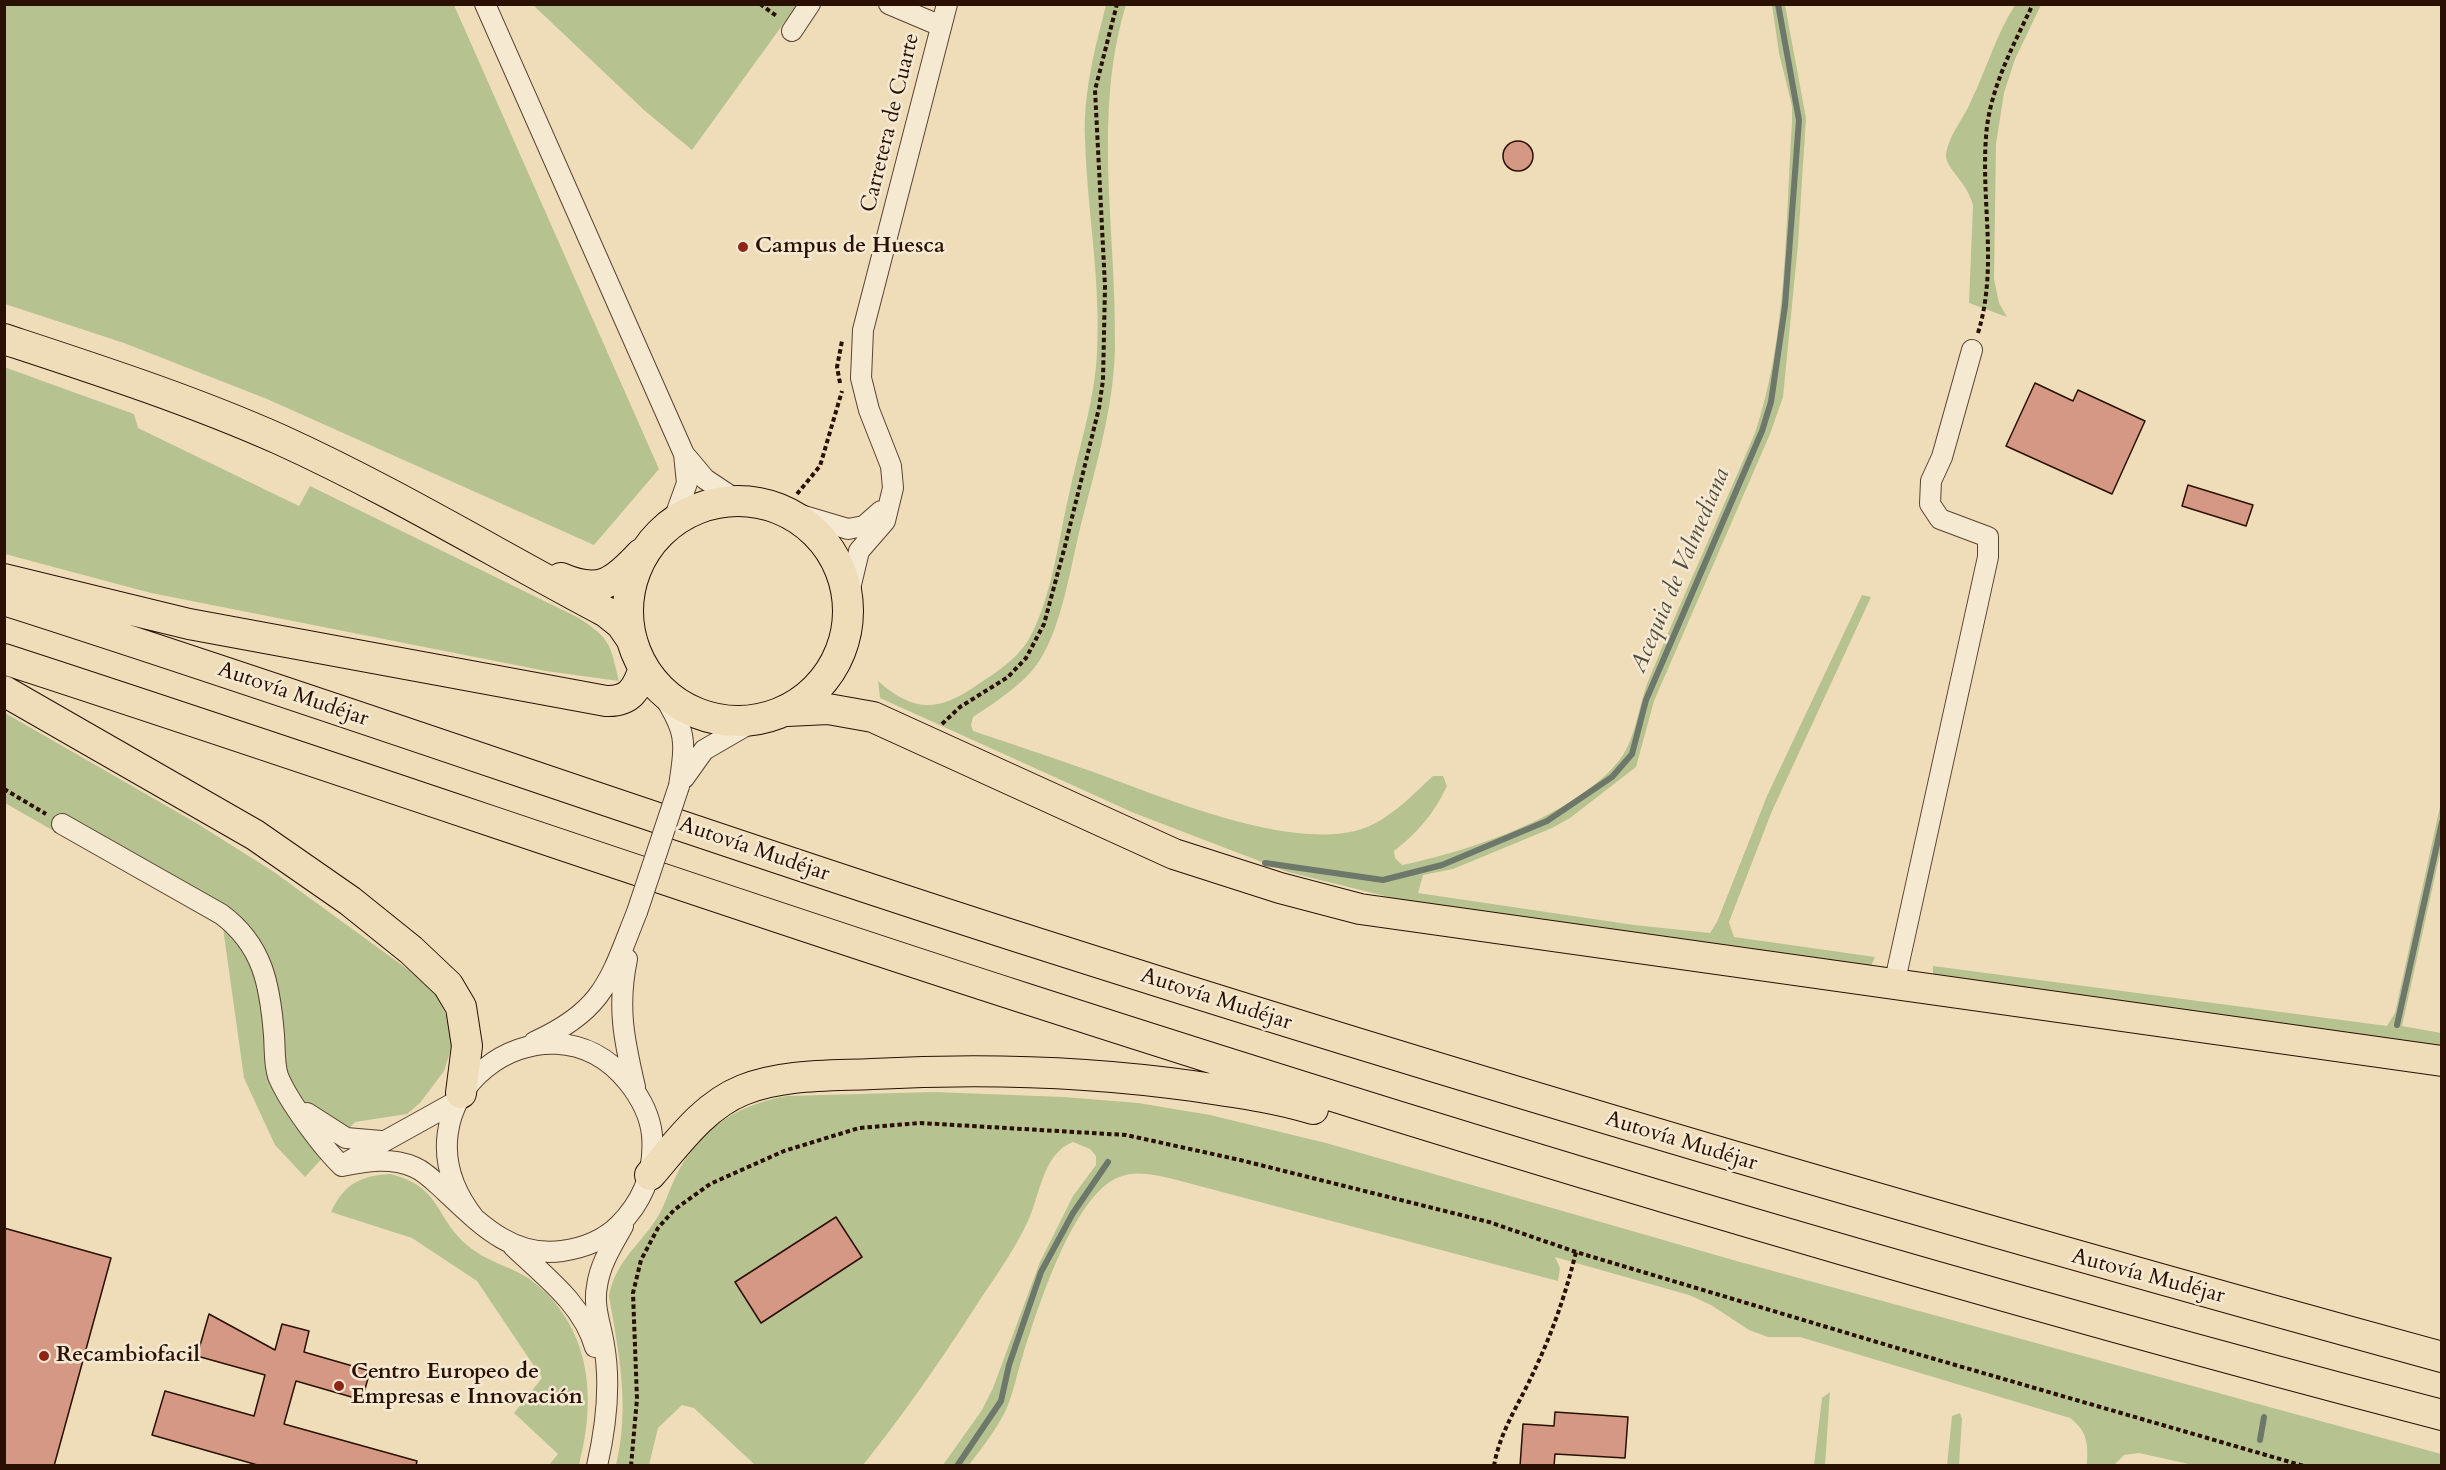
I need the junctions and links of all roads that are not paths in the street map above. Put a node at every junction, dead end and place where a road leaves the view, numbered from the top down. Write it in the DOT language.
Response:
graph roads {
  1 [pos="485,4"];
  2 [pos="810,4"];
  3 [pos="889,4"];
  4 [pos="947,4"];
  5 [pos="941,26"];
  6 [pos="792,31"];
  7 [pos="4,339"];
  8 [pos="1972,350"];
  9 [pos="684,454"];
  10 [pos="892,497"];
  11 [pos="738,501"];
  12 [pos="783,503"];
  13 [pos="673,522"];
  14 [pos="650,545"];
  15 [pos="493,548"];
  16 [pos="4,579"];
  17 [pos="848,597"];
  18 [pos="4,600"];
  19 [pos="632,640"];
  20 [pos="841,653"];
  21 [pos="4,659"];
  22 [pos="652,678"];
  23 [pos="4,691"];
  24 [pos="787,711"];
  25 [pos="873,717"];
  26 [pos="754,721"];
  27 [pos="679,786"];
  28 [pos="62,824"];
  29 [pos="637,912"];
  30 [pos="1894,985"];
  31 [pos="521,1048"];
  32 [pos="2442,1061"];
  33 [pos="286,1091"];
  34 [pos="637,1092"];
  35 [pos="459,1097"];
  36 [pos="1368,1107"];
  37 [pos="383,1142"];
  38 [pos="342,1166"];
  39 [pos="650,1175"];
  40 [pos="630,1214"];
  41 [pos="475,1219"];
  42 [pos="511,1244"];
  43 [pos="2442,1357"];
  44 [pos="606,1383"];
  45 [pos="2442,1415"];
  46 [pos="597,1466"];
  1 -- 9 [label="street"];
  2 -- 6 [label="street"];
  3 -- 5 [label="street"];
  4 -- 5 [label="street, Carretera de Cuarte"];
  5 -- 10 [label="street, Carretera de Cuarte"];
  7 -- 15 [label="highway"];
  8 -- 30 [label="street"];
  9 -- 11 [label="street"];
  9 -- 13 [label="street"];
  10 -- 12 [label="street"];
  10 -- 17 [label="street"];
  11 -- 12 [label="highway"];
  11 -- 13 [label="highway"];
  12 -- 17 [label="highway"];
  13 -- 14 [label="highway"];
  14 -- 15 [label="highway"];
  14 -- 19 [label="highway"];
  15 -- 19 [label="highway"];
  16 -- 22 [label="highway"];
  17 -- 20 [label="highway"];
  18 -- 43 [label="highway, Autovía Mudéjar"];
  19 -- 22 [label="highway"];
  20 -- 24 [label="highway"];
  20 -- 25 [label="highway"];
  21 -- 36 [label="highway"];
  22 -- 26 [label="highway"];
  22 -- 27 [label="street"];
  23 -- 35 [label="highway"];
  24 -- 25 [label="highway"];
  24 -- 26 [label="highway"];
  25 -- 30 [label="highway"];
  26 -- 27 [label="street"];
  27 -- 29 [label="street, bridge"];
  28 -- 33 [label="street"];
  29 -- 31 [label="street"];
  29 -- 34 [label="street"];
  30 -- 32 [label="highway"];
  31 -- 34 [label="street"];
  31 -- 35 [label="street"];
  33 -- 37 [label="street"];
  33 -- 38 [label="street"];
  34 -- 39 [label="street"];
  35 -- 37 [label="street"];
  35 -- 41 [label="street"];
  36 -- 39 [label="highway"];
  36 -- 45 [label="highway"];
  37 -- 38 [label="street"];
  38 -- 41 [label="street"];
  39 -- 40 [label="street"];
  40 -- 42 [label="street"];
  40 -- 44 [label="street"];
  41 -- 42 [label="street"];
  42 -- 44 [label="street"];
  44 -- 46 [label="street"];
}
